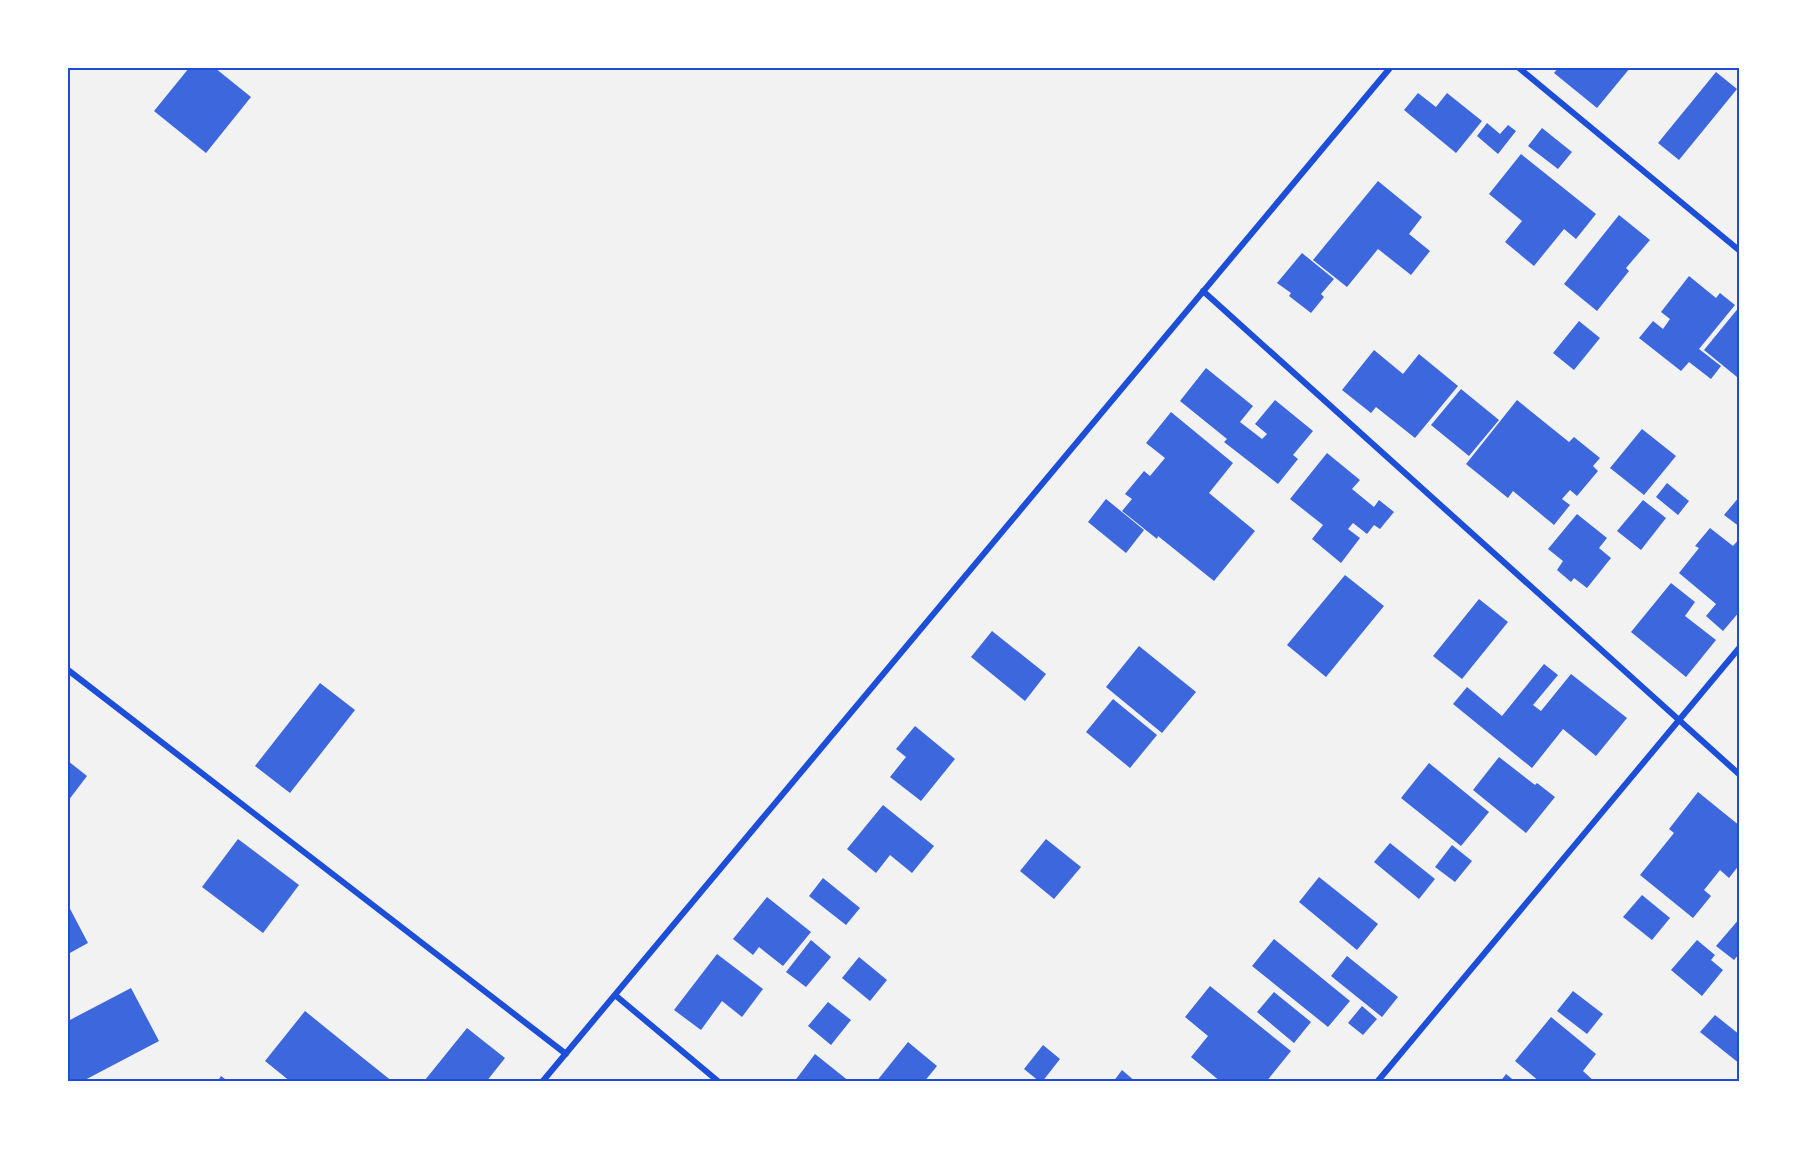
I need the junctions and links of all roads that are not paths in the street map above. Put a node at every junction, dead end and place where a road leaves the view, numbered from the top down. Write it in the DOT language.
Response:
graph roads {
  1 [pos="1390,68"];
  2 [pos="1519,68"];
  3 [pos="1740,251"];
  4 [pos="1203,291"];
  5 [pos="1740,647"];
  6 [pos="68,670"];
  7 [pos="1678,720"];
  8 [pos="1740,775"];
  9 [pos="615,995"];
  10 [pos="566,1054"];
  11 [pos="542,1082"];
  12 [pos="719,1082"];
  13 [pos="1377,1082"];
  1 -- 4 [label="street"];
  2 -- 3 [label="street"];
  4 -- 7 [label="street"];
  4 -- 9 [label="street"];
  5 -- 7 [label="street"];
  6 -- 10 [label="street"];
  7 -- 8 [label="street"];
  7 -- 13 [label="street"];
  9 -- 10 [label="street"];
  9 -- 12 [label="street"];
  10 -- 11 [label="street"];
}
